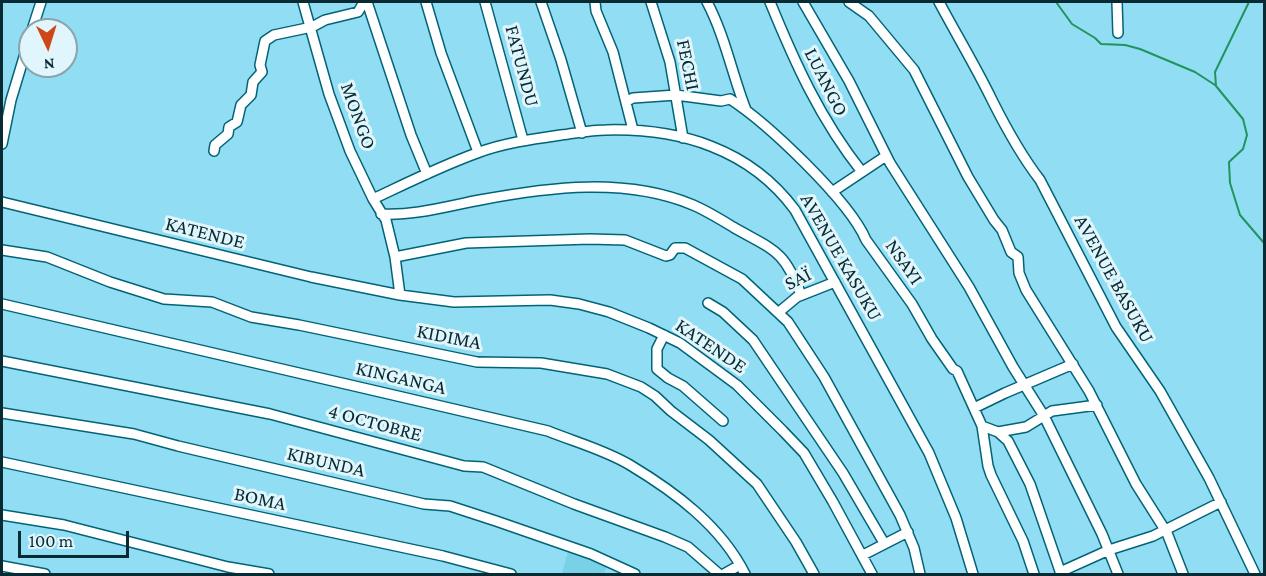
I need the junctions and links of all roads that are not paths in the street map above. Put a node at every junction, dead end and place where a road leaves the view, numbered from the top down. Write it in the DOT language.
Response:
graph roads {
  1 [pos="41,2"];
  2 [pos="303,2"];
  3 [pos="366,2"];
  4 [pos="426,2"];
  5 [pos="485,2"];
  6 [pos="541,2"];
  7 [pos="595,2"];
  8 [pos="651,2"];
  9 [pos="707,2"];
  10 [pos="770,2"];
  11 [pos="803,2"];
  12 [pos="849,2"];
  13 [pos="939,2"];
  14 [pos="1117,2"];
  15 [pos="36,18"];
  16 [pos="312,27"];
  17 [pos="1118,33"];
  18 [pos="18,77"];
  19 [pos="676,95"];
  20 [pos="627,100"];
  21 [pos="746,113"];
  22 [pos="633,130"];
  23 [pos="582,132"];
  24 [pos="683,138"];
  25 [pos="522,140"];
  26 [pos="2,144"];
  27 [pos="214,151"];
  28 [pos="478,152"];
  29 [pos="886,156"];
  30 [pos="862,172"];
  31 [pos="427,174"];
  32 [pos="832,192"];
  33 [pos="373,199"];
  34 [pos="2,202"];
  35 [pos="381,214"];
  36 [pos="2,250"];
  37 [pos="395,257"];
  38 [pos="836,282"];
  39 [pos="400,295"];
  40 [pos="801,295"];
  41 [pos="708,303"];
  42 [pos="2,304"];
  43 [pos="779,312"];
  44 [pos="664,335"];
  45 [pos="2,361"];
  46 [pos="1073,364"];
  47 [pos="1025,386"];
  48 [pos="1097,405"];
  49 [pos="974,408"];
  50 [pos="2,412"];
  51 [pos="1044,416"];
  52 [pos="723,421"];
  53 [pos="982,426"];
  54 [pos="998,432"];
  55 [pos="2,462"];
  56 [pos="1221,502"];
  57 [pos="2,515"];
  58 [pos="1163,530"];
  59 [pos="908,532"];
  60 [pos="884,543"];
  61 [pos="1109,550"];
  62 [pos="863,555"];
  63 [pos="741,565"];
  64 [pos="2,566"];
  65 [pos="1060,573"];
  66 [pos="45,574"];
  67 [pos="269,574"];
  68 [pos="511,574"];
  69 [pos="635,574"];
  70 [pos="719,574"];
  71 [pos="724,574"];
  72 [pos="745,574"];
  73 [pos="814,574"];
  74 [pos="872,574"];
  75 [pos="920,574"];
  76 [pos="973,574"];
  77 [pos="1034,574"];
  78 [pos="1118,574"];
  79 [pos="1183,574"];
  80 [pos="1255,574"];
  1 -- 15 [label="street"];
  2 -- 16 [label="street, MONGO"];
  3 -- 16 [label="street"];
  3 -- 31 [label="street"];
  4 -- 28 [label="street"];
  5 -- 25 [label="street, FATUNDU"];
  6 -- 23 [label="street"];
  7 -- 20 [label="street"];
  8 -- 19 [label="street, FECHI"];
  9 -- 21 [label="street"];
  10 -- 30 [label="street, LUANGO"];
  11 -- 29 [label="street"];
  12 -- 46 [label="street"];
  13 -- 56 [label="street, AVENUE BASUKU"];
  14 -- 17 [label="street"];
  16 -- 27 [label="street"];
  16 -- 33 [label="street, MONGO"];
  18 -- 26 [label="street"];
  19 -- 20 [label="street, NSAYI"];
  19 -- 21 [label="street, NSAYI"];
  19 -- 24 [label="street, FECHI"];
  20 -- 22 [label="street"];
  21 -- 32 [label="street, NSAYI"];
  22 -- 23 [label="street, AVENUE KASUKU"];
  22 -- 24 [label="street, AVENUE KASUKU"];
  23 -- 25 [label="street, AVENUE KASUKU"];
  24 -- 38 [label="street, AVENUE KASUKU"];
  25 -- 28 [label="street, AVENUE KASUKU"];
  28 -- 31 [label="street, AVENUE KASUKU"];
  29 -- 30 [label="street"];
  29 -- 47 [label="street"];
  30 -- 32 [label="street"];
  31 -- 33 [label="street, AVENUE KASUKU"];
  32 -- 49 [label="street, NSAYI"];
  33 -- 35 [label="street, MONGO"];
  34 -- 39 [label="street, KATENDE"];
  35 -- 37 [label="street"];
  35 -- 40 [label="street"];
  36 -- 73 [label="street, KIDIMA"];
  37 -- 39 [label="street"];
  37 -- 43 [label="street"];
  38 -- 40 [label="street, SAÏ"];
  38 -- 76 [label="street, AVENUE KASUKU"];
  39 -- 44 [label="street, KATENDE"];
  40 -- 43 [label="street, SAÏ"];
  41 -- 60 [label="street"];
  42 -- 63 [label="street, KINGANGA"];
  43 -- 59 [label="street"];
  44 -- 52 [label="street"];
  44 -- 62 [label="street, KATENDE"];
  45 -- 70 [label="street, 4 OCTOBRE"];
  46 -- 47 [label="street"];
  46 -- 48 [label="street"];
  47 -- 49 [label="street"];
  47 -- 51 [label="street"];
  48 -- 51 [label="street"];
  48 -- 58 [label="street"];
  49 -- 53 [label="street, NSAYI"];
  50 -- 69 [label="street, KIBUNDA"];
  51 -- 54 [label="street"];
  51 -- 61 [label="street"];
  53 -- 54 [label="street"];
  53 -- 77 [label="street, NSAYI"];
  54 -- 65 [label="street"];
  55 -- 68 [label="street, BOMA"];
  56 -- 58 [label="street"];
  56 -- 80 [label="street, AVENUE BASUKU"];
  57 -- 67 [label="street"];
  58 -- 61 [label="street"];
  58 -- 79 [label="street"];
  59 -- 60 [label="street"];
  59 -- 75 [label="street"];
  60 -- 62 [label="street"];
  61 -- 65 [label="street"];
  61 -- 78 [label="street"];
  62 -- 74 [label="street, KATENDE"];
  63 -- 71 [label="street"];
  63 -- 72 [label="street, KINGANGA"];
  64 -- 66 [label="street"];
}
